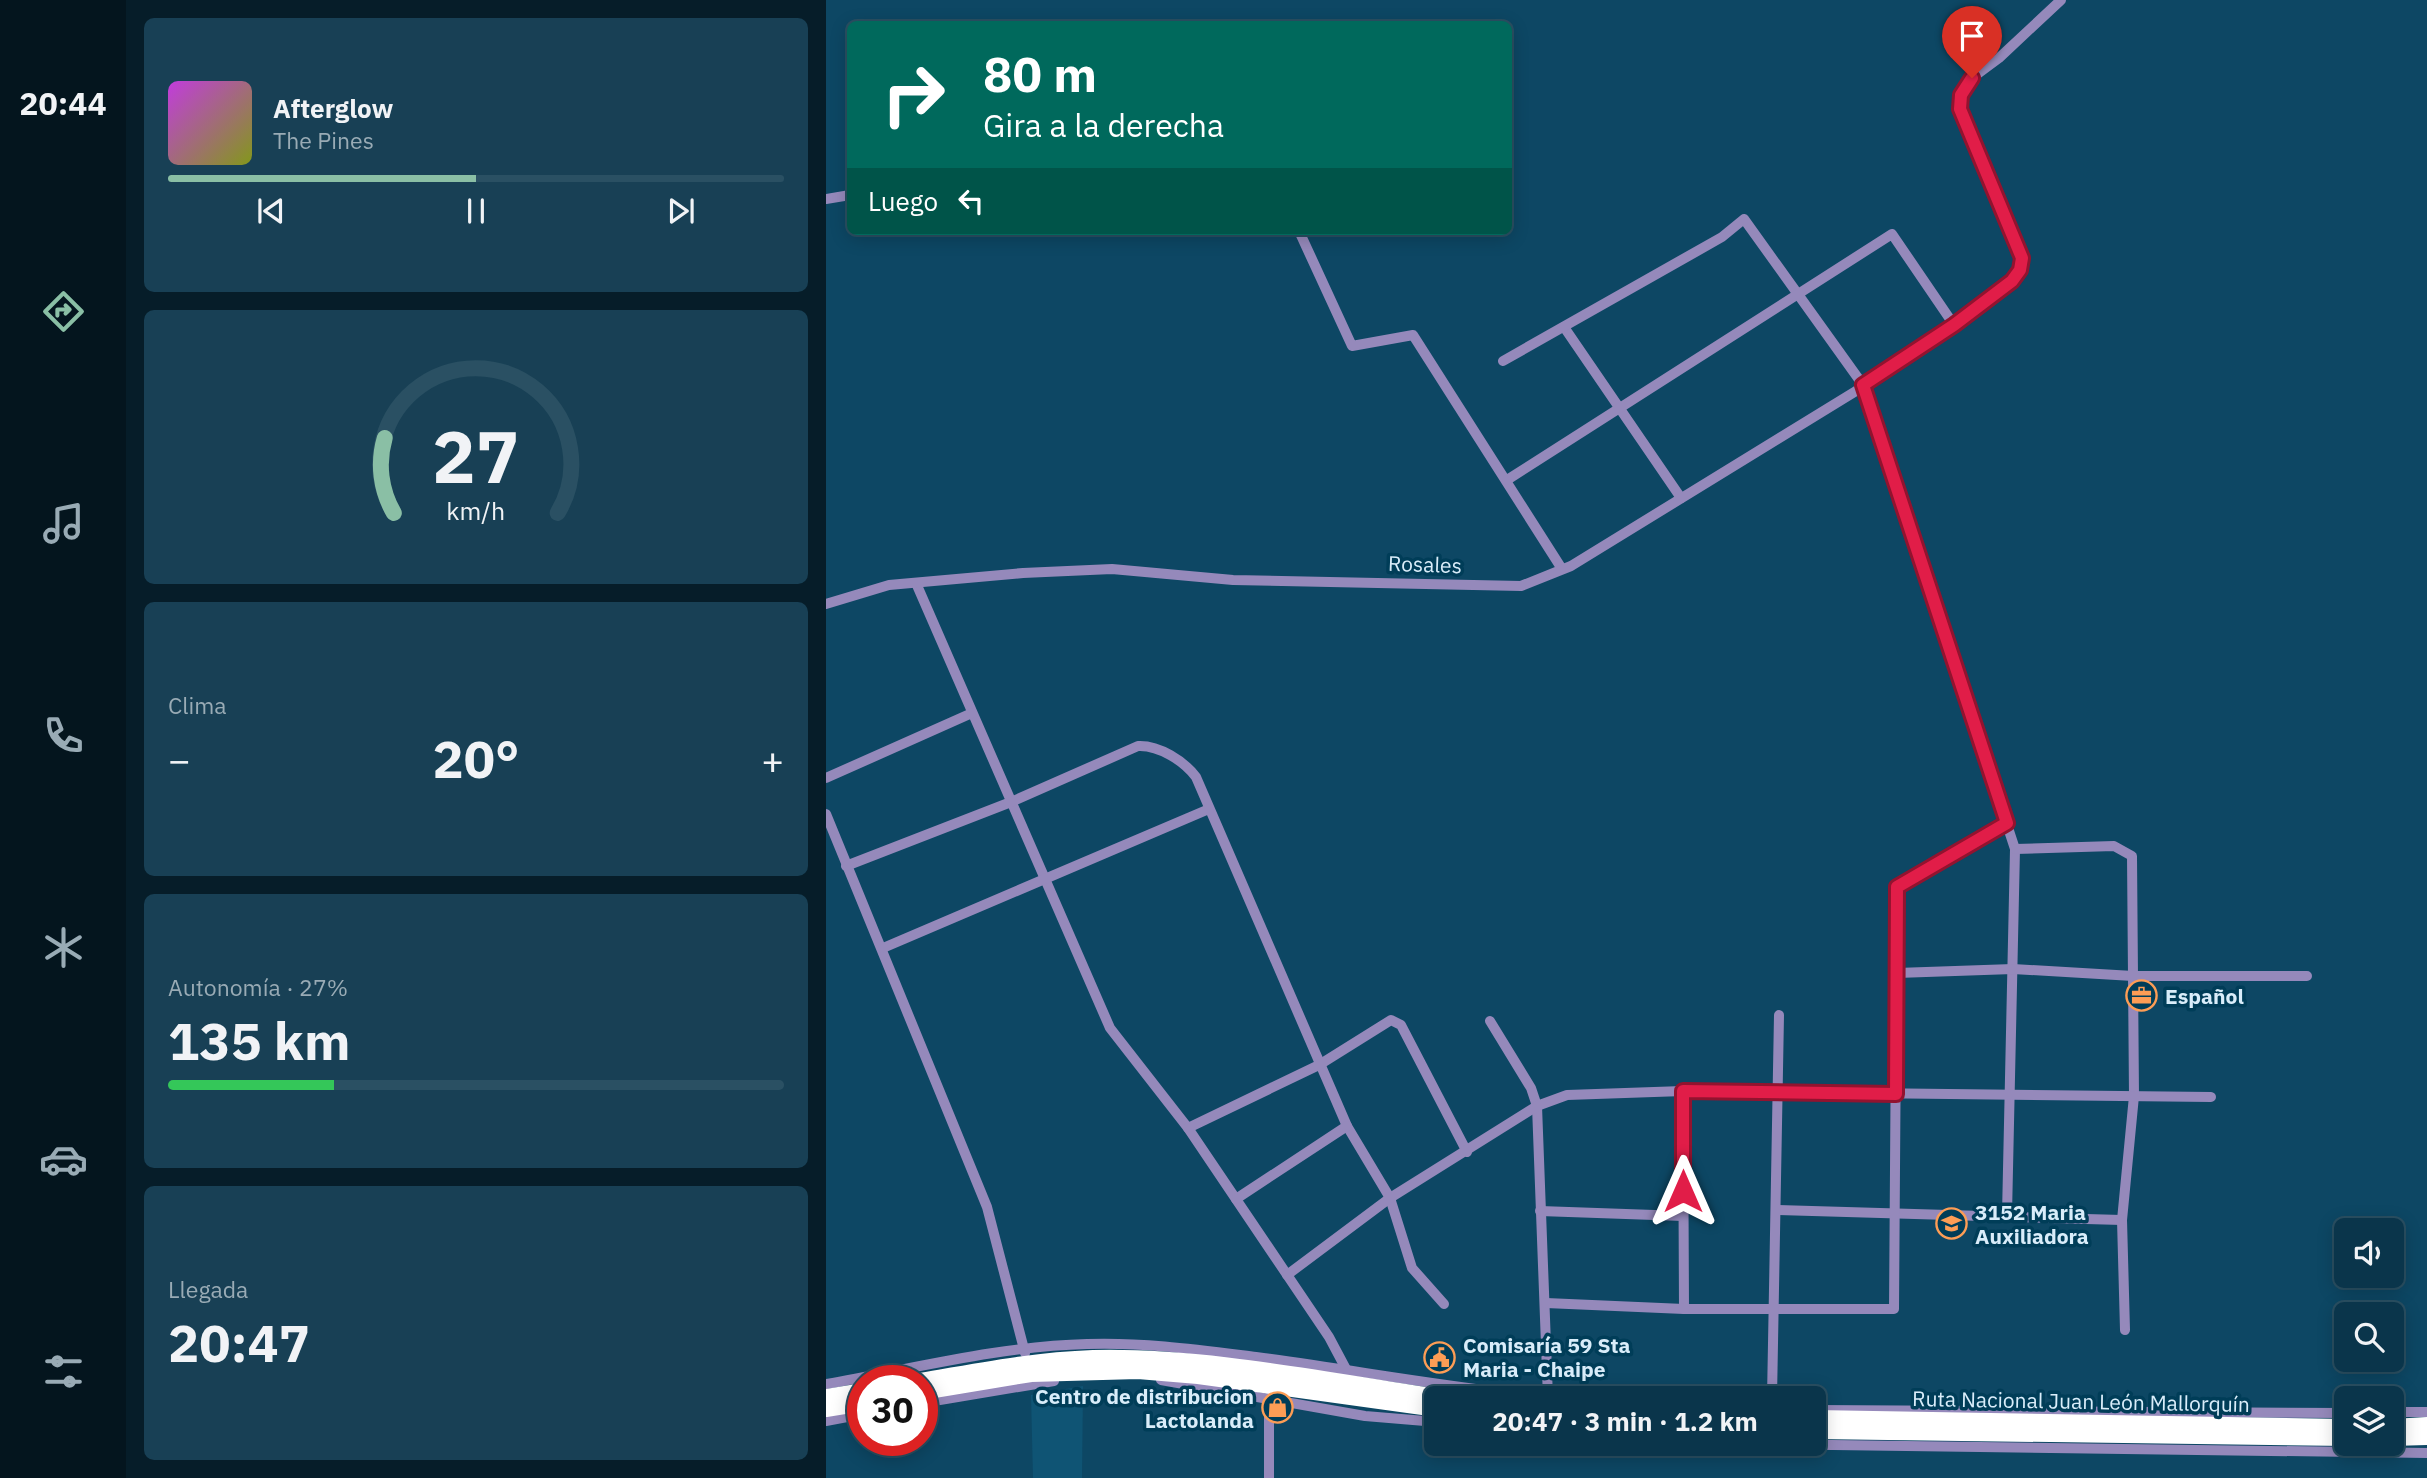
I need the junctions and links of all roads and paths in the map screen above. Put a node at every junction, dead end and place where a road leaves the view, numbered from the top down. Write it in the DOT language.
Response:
graph roads {
  1 [pos="2061,0"];
  2 [pos="847,196"];
  3 [pos="826,199"];
  4 [pos="1300,235"];
  5 [pos="1798,294"];
  6 [pos="1954,325"];
  7 [pos="1564,327"];
  8 [pos="1503,362"];
  9 [pos="1863,385"];
  10 [pos="1620,407"];
  11 [pos="1507,480"];
  12 [pos="1681,498"];
  13 [pos="1562,569"];
  14 [pos="916,583"];
  15 [pos="826,604"];
  16 [pos="972,713"];
  17 [pos="826,778"];
  18 [pos="1011,802"];
  19 [pos="1209,809"];
  20 [pos="826,814"];
  21 [pos="2007,823"];
  22 [pos="2015,849"];
  23 [pos="846,866"];
  24 [pos="1045,879"];
  25 [pos="883,948"];
  26 [pos="2013,969"];
  27 [pos="1897,973"];
  28 [pos="2133,976"];
  29 [pos="2307,976"];
  30 [pos="1779,1015"];
  31 [pos="1490,1021"];
  32 [pos="1319,1065"];
  33 [pos="1683,1091"];
  34 [pos="1780,1092"];
  35 [pos="1896,1094"];
  36 [pos="2011,1095"];
  37 [pos="2134,1096"];
  38 [pos="2211,1097"];
  39 [pos="1537,1106"];
  40 [pos="1347,1126"];
  41 [pos="1188,1128"];
  42 [pos="1467,1152"];
  43 [pos="1390,1198"];
  44 [pos="1236,1199"];
  45 [pos="1776,1210"];
  46 [pos="1540,1211"];
  47 [pos="1897,1213"];
  48 [pos="2007,1215"];
  49 [pos="1683,1216"];
  50 [pos="2122,1220"];
  51 [pos="1287,1275"];
  52 [pos="1546,1303"];
  53 [pos="1444,1304"];
  54 [pos="1684,1309"];
  55 [pos="1775,1309"];
  56 [pos="2125,1330"];
  57 [pos="1026,1356"];
  58 [pos="1218,1367"];
  59 [pos="938,1377"];
  60 [pos="1346,1377"];
  61 [pos="826,1384"];
  62 [pos="1430,1386"];
  63 [pos="1548,1386"];
  64 [pos="1772,1386"];
  65 [pos="1367,1387"];
  66 [pos="938,1389"];
  67 [pos="1269,1391"];
  68 [pos="847,1394"];
  69 [pos="1424,1395"];
  70 [pos="826,1397"];
  71 [pos="938,1400"];
  72 [pos="847,1406"];
  73 [pos="1424,1408"];
  74 [pos="826,1409"];
  75 [pos="1826,1410"];
  76 [pos="2404,1412"];
  77 [pos="2427,1412"];
  78 [pos="2334,1413"];
  79 [pos="847,1417"];
  80 [pos="1826,1418"];
  81 [pos="826,1421"];
  82 [pos="1424,1421"];
  83 [pos="2427,1425"];
  84 [pos="2404,1426"];
  85 [pos="2334,1427"];
  86 [pos="1826,1431"];
  87 [pos="2427,1437"];
  88 [pos="2334,1438"];
  89 [pos="2404,1438"];
  90 [pos="1826,1445"];
  91 [pos="2427,1453"];
  92 [pos="1269,1478"];
  1 -- 6 [label="street, Rosales"];
  2 -- 3 [label="street"];
  4 -- 11 [label="street"];
  5 -- 6 [label="street"];
  5 -- 7 [label="street"];
  5 -- 9 [label="street"];
  5 -- 10 [label="street"];
  6 -- 9 [label="street, Rosales"];
  7 -- 8 [label="street"];
  7 -- 10 [label="street"];
  9 -- 12 [label="street, Rosales"];
  9 -- 21 [label="street"];
  10 -- 11 [label="street"];
  10 -- 12 [label="street"];
  11 -- 13 [label="street"];
  12 -- 13 [label="street, Rosales"];
  13 -- 14 [label="street, Rosales"];
  14 -- 15 [label="street, Rosales"];
  14 -- 16 [label="street"];
  16 -- 17 [label="street"];
  16 -- 18 [label="street"];
  18 -- 19 [label="street"];
  18 -- 23 [label="street"];
  18 -- 24 [label="street"];
  19 -- 24 [label="street"];
  19 -- 32 [label="street"];
  20 -- 23 [label="street"];
  21 -- 22 [label="street"];
  21 -- 27 [label="street"];
  22 -- 26 [label="street"];
  22 -- 28 [label="street"];
  23 -- 25 [label="street"];
  24 -- 25 [label="street"];
  24 -- 41 [label="street"];
  25 -- 57 [label="street"];
  26 -- 27 [label="street"];
  26 -- 28 [label="street"];
  26 -- 36 [label="street"];
  27 -- 35 [label="street"];
  28 -- 29 [label="street"];
  28 -- 37 [label="street"];
  30 -- 34 [label="street"];
  31 -- 39 [label="street"];
  32 -- 40 [label="street"];
  32 -- 41 [label="street"];
  32 -- 42 [label="street"];
  33 -- 34 [label="street"];
  33 -- 39 [label="street"];
  33 -- 49 [label="street"];
  34 -- 35 [label="street"];
  34 -- 45 [label="street"];
  35 -- 36 [label="street"];
  35 -- 47 [label="street"];
  36 -- 37 [label="street"];
  36 -- 48 [label="street"];
  37 -- 38 [label="street"];
  37 -- 50 [label="street"];
  39 -- 42 [label="street"];
  39 -- 46 [label="street"];
  40 -- 43 [label="street"];
  40 -- 44 [label="street"];
  41 -- 44 [label="street"];
  42 -- 43 [label="street"];
  43 -- 51 [label="street"];
  43 -- 53 [label="street"];
  44 -- 51 [label="street"];
  45 -- 47 [label="street"];
  45 -- 55 [label="street"];
  46 -- 49 [label="street"];
  46 -- 52 [label="street"];
  47 -- 48 [label="street"];
  47 -- 55 [label="street"];
  48 -- 50 [label="street"];
  49 -- 54 [label="street"];
  50 -- 56 [label="street"];
  51 -- 60 [label="street"];
  52 -- 54 [label="street"];
  52 -- 63 [label="street"];
  54 -- 55 [label="street"];
  55 -- 64 [label="street"];
  57 -- 58 [label="highway"];
  57 -- 59 [label="highway"];
  57 -- 60 [label="street"];
  57 -- 61 [label="street"];
  58 -- 60 [label="highway"];
  58 -- 67 [label="street"];
  60 -- 62 [label="street"];
  60 -- 65 [label="highway"];
  65 -- 67 [label="street"];
  65 -- 69 [label="highway"];
  66 -- 67 [label="highway"];
  67 -- 71 [label="street"];
  67 -- 73 [label="highway"];
  67 -- 82 [label="street"];
  67 -- 92 [label="street"];
  68 -- 70 [label="highway"];
  72 -- 74 [label="highway"];
  75 -- 78 [label="street"];
  76 -- 77 [label="street"];
  79 -- 81 [label="street"];
  80 -- 85 [label="highway, Ruta Nacional Juan León Mallorquín"];
  83 -- 84 [label="highway"];
  86 -- 88 [label="highway, Ruta Nacional Juan León Mallorquín"];
  87 -- 89 [label="highway"];
  90 -- 91 [label="street"];
}
